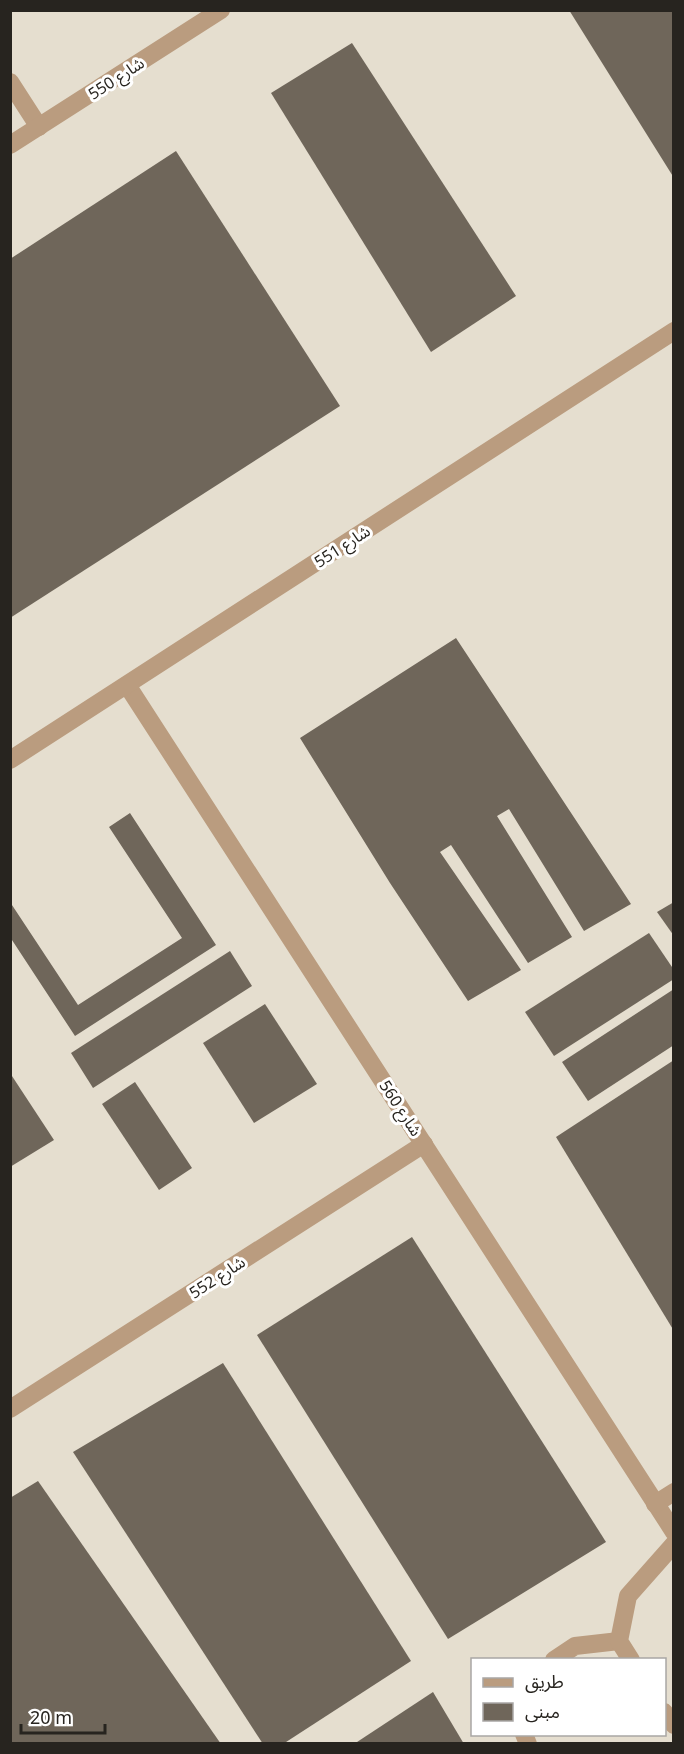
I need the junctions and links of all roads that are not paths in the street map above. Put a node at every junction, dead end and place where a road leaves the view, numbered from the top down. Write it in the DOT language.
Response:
graph roads {
  1 [pos="221,10"];
  2 [pos="10,82"];
  3 [pos="39,127"];
  4 [pos="10,145"];
  5 [pos="674,331"];
  6 [pos="127,685"];
  7 [pos="10,760"];
  8 [pos="424,1144"];
  9 [pos="10,1409"];
  10 [pos="674,1492"];
  11 [pos="655,1504"];
  12 [pos="674,1532"];
  13 [pos="674,1544"];
  14 [pos="619,1641"];
  15 [pos="556,1658"];
  16 [pos="630,1658"];
  1 -- 3 [label="street, شارع 550"];
  2 -- 3 [label="street"];
  3 -- 4 [label="street, شارع 550"];
  5 -- 6 [label="street, شارع 551"];
  6 -- 7 [label="street, شارع 551"];
  6 -- 8 [label="street, شارع 560"];
  8 -- 9 [label="street, شارع 552"];
  8 -- 11 [label="street, شارع 560"];
  10 -- 11 [label="street"];
  11 -- 12 [label="street, شارع 560"];
  13 -- 14 [label="street"];
  14 -- 15 [label="street"];
  14 -- 16 [label="street"];
}
